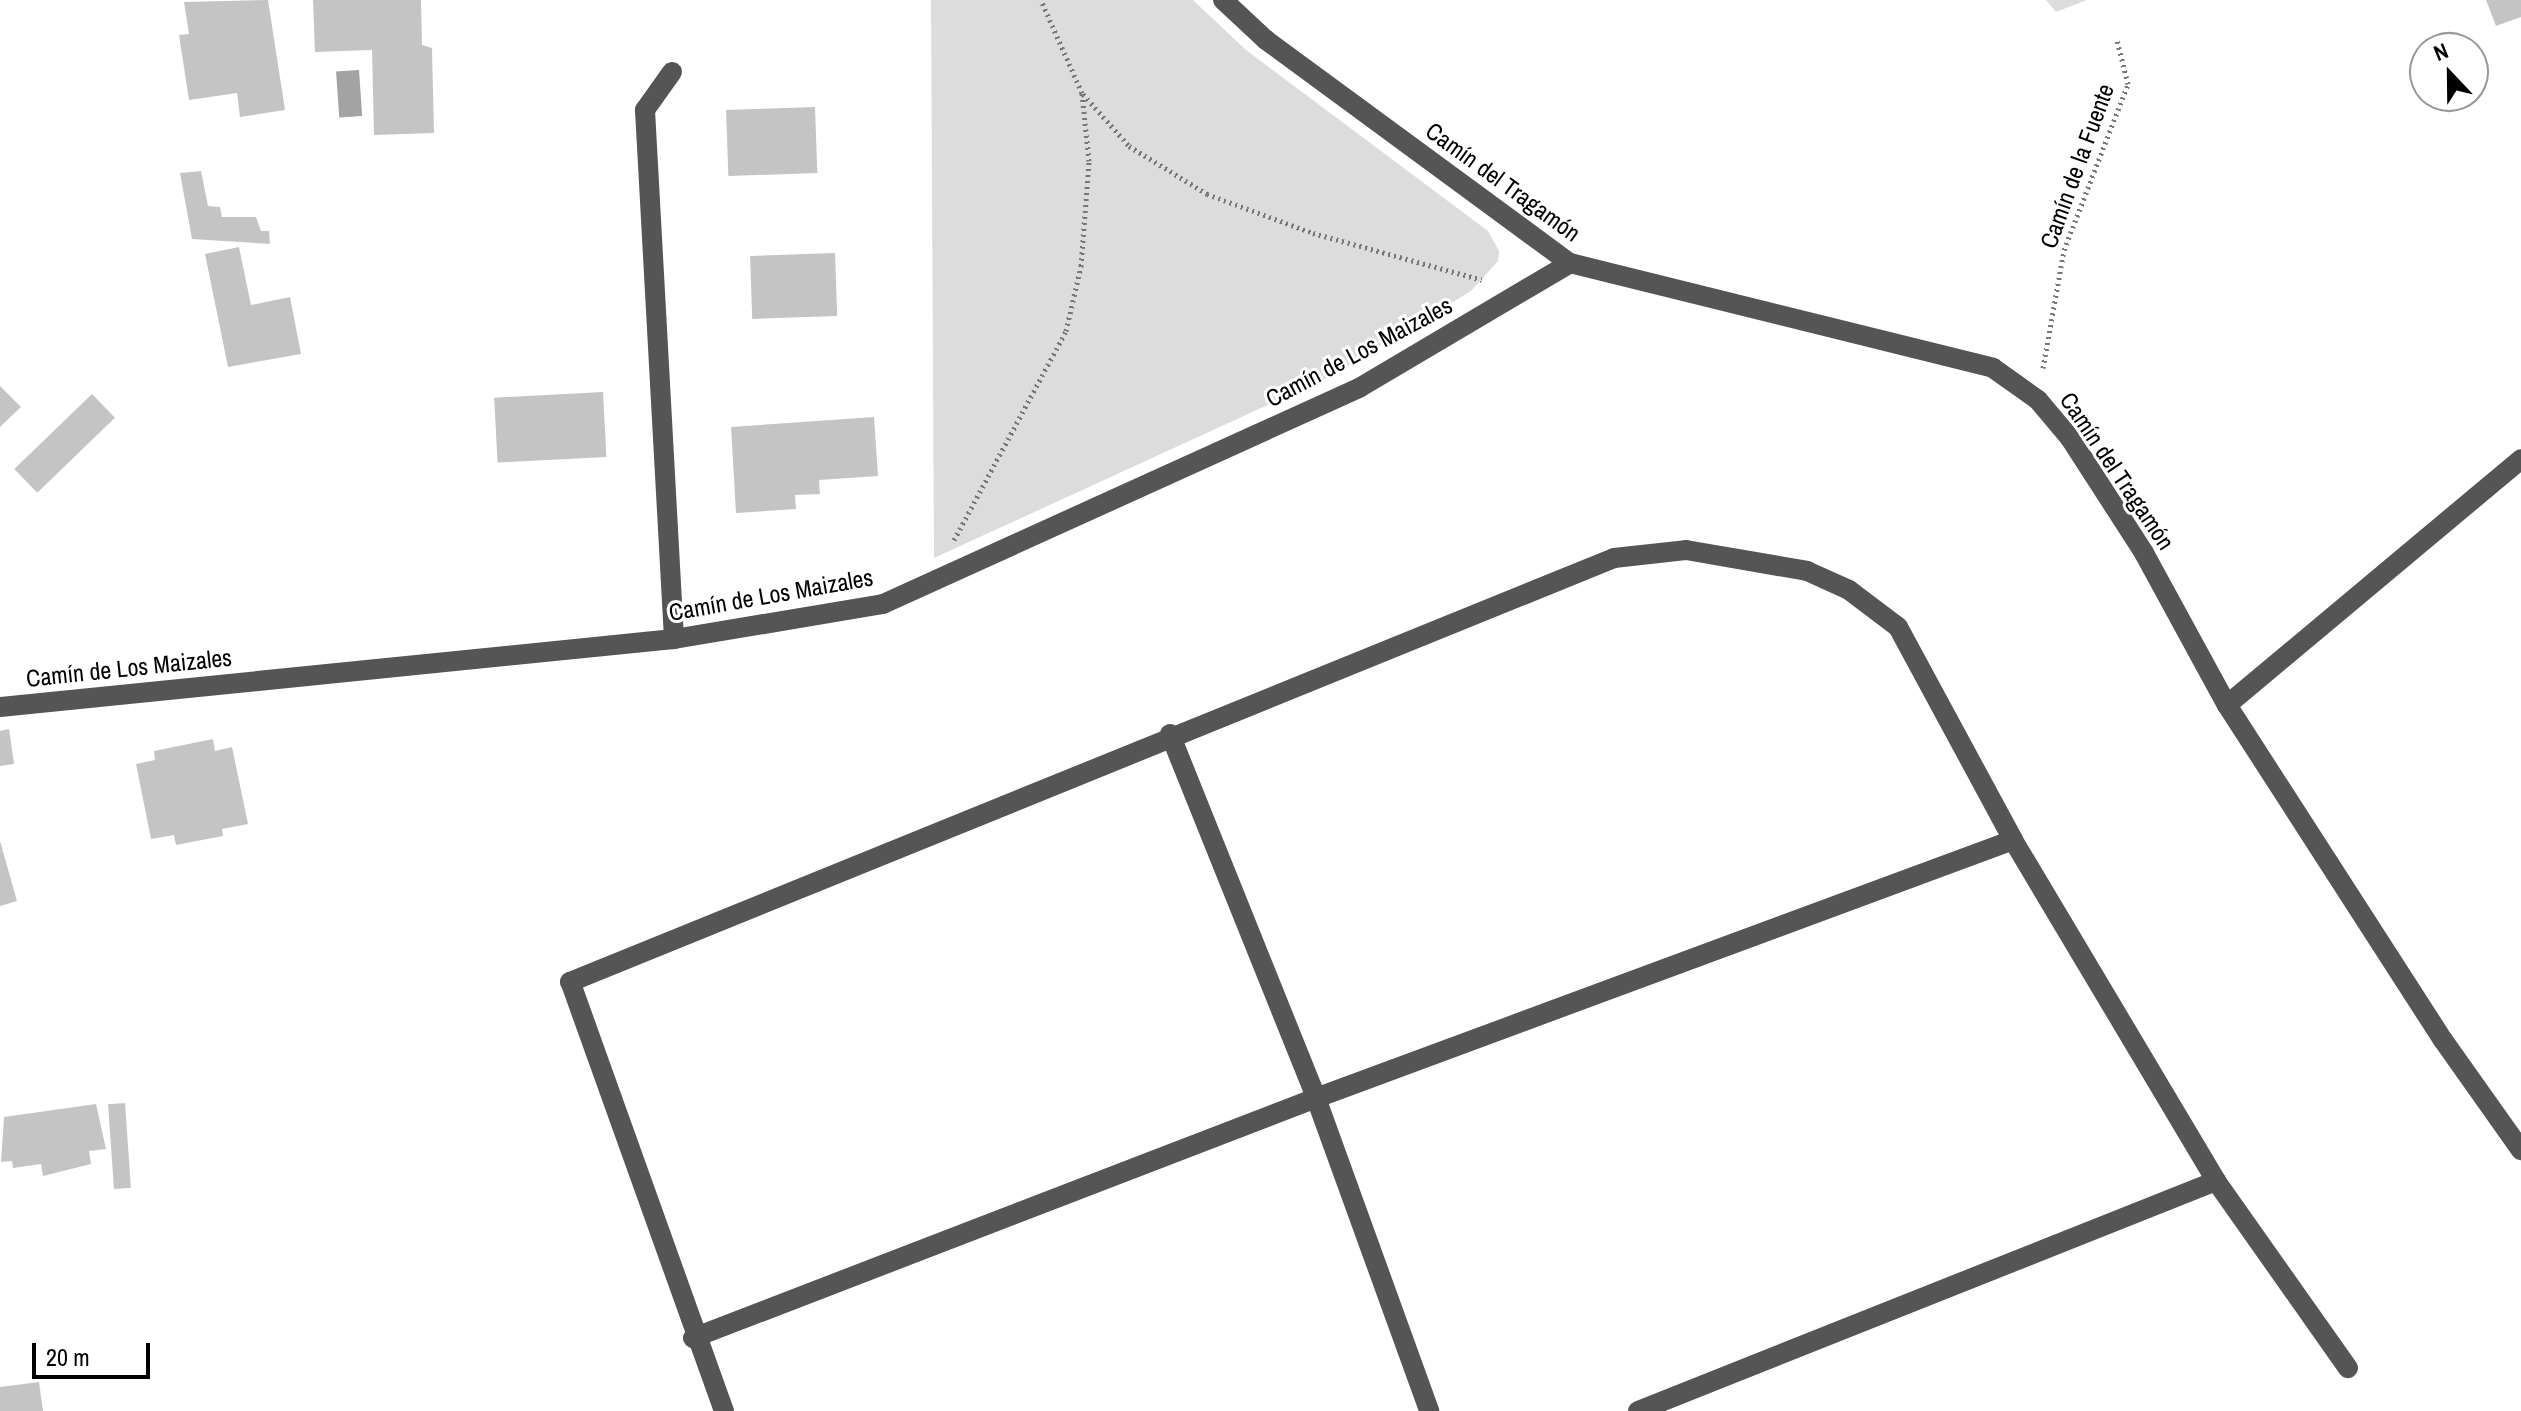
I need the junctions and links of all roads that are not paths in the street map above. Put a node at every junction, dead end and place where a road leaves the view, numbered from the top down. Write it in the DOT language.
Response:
graph roads {
  1 [pos="1223,0"];
  2 [pos="672,72"];
  3 [pos="1570,263"];
  4 [pos="2521,459"];
  5 [pos="674,639"];
  6 [pos="2227,705"];
  7 [pos="0,707"];
  8 [pos="1170,734"];
  9 [pos="2013,840"];
  10 [pos="1316,1098"];
  11 [pos="2521,1150"];
  12 [pos="2216,1181"];
  13 [pos="693,1338"];
  14 [pos="2348,1368"];
  15 [pos="724,1411"];
  16 [pos="1429,1411"];
  17 [pos="1638,1411"];
  1 -- 3 [label="street, Camín del Tragamón"];
  2 -- 5 [label="street"];
  3 -- 5 [label="street, Camín de Los Maizales"];
  3 -- 6 [label="street, Camín del Tragamón"];
  4 -- 6 [label="street"];
  5 -- 7 [label="street, Camín de Los Maizales"];
  6 -- 11 [label="street, Camín del Tragamón"];
  8 -- 9 [label="street"];
  8 -- 10 [label="street"];
  8 -- 13 [label="street"];
  9 -- 10 [label="street"];
  9 -- 12 [label="street"];
  10 -- 13 [label="street"];
  10 -- 16 [label="street"];
  12 -- 14 [label="street"];
  12 -- 17 [label="street"];
  13 -- 15 [label="street"];
}
